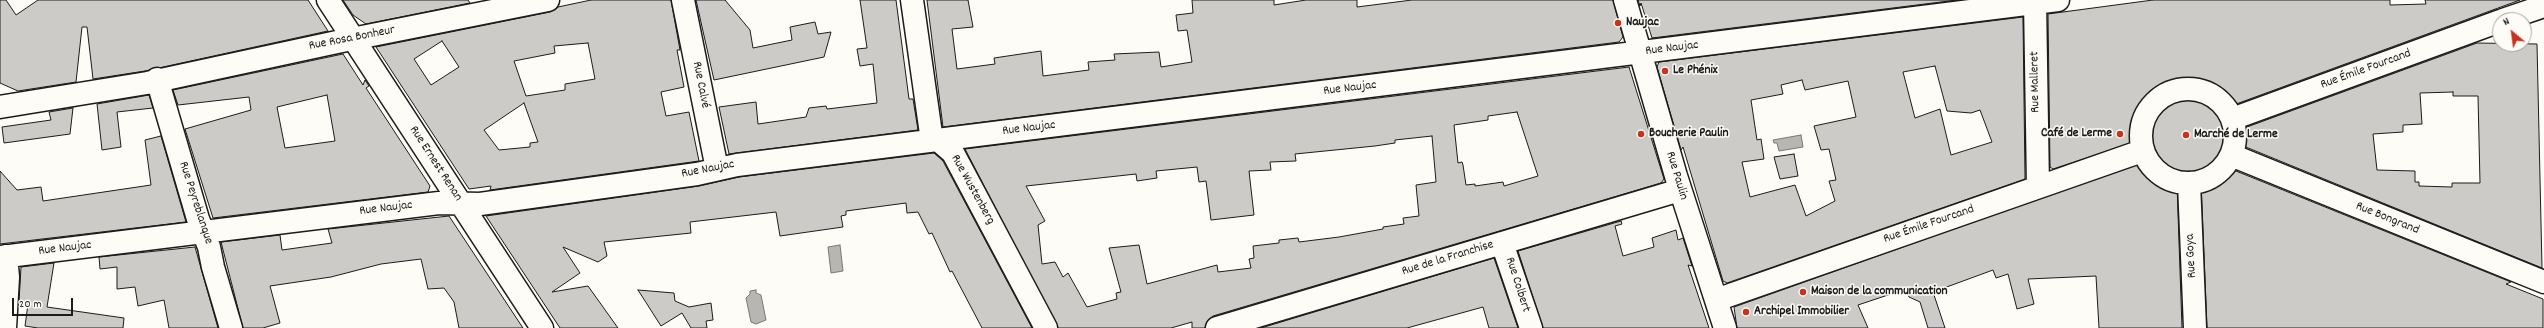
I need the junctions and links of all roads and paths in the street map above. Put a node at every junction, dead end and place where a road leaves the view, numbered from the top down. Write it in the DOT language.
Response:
graph roads {
  1 [pos="328,0"];
  2 [pos="548,0"];
  3 [pos="683,0"];
  4 [pos="912,0"];
  5 [pos="1625,0"];
  6 [pos="2058,0"];
  7 [pos="2035,1"];
  8 [pos="2544,6"];
  9 [pos="2527,12"];
  10 [pos="2492,24"];
  11 [pos="353,39"];
  12 [pos="1640,53"];
  13 [pos="157,79"];
  14 [pos="0,107"];
  15 [pos="2232,119"];
  16 [pos="937,140"];
  17 [pos="2142,151"];
  18 [pos="2231,156"];
  19 [pos="717,169"];
  20 [pos="2188,184"];
  21 [pos="2038,187"];
  22 [pos="1680,190"];
  23 [pos="460,203"];
  24 [pos="203,231"];
  25 [pos="1502,243"];
  26 [pos="3,256"];
  27 [pos="2544,282"];
  28 [pos="1716,300"];
  29 [pos="5,328"];
  30 [pos="232,328"];
  31 [pos="542,328"];
  32 [pos="1046,328"];
  33 [pos="1217,328"];
  34 [pos="1531,328"];
  35 [pos="1725,328"];
  36 [pos="2195,328"];
  1 -- 11 [label="street, Rue Ernest Renan"];
  2 -- 11 [label="street, Rue Rosa Bonheur"];
  3 -- 19 [label="street, Rue Calvé"];
  4 -- 16 [label="street, Rue Wustenberg"];
  5 -- 12 [label="street, Rue Paulin"];
  6 -- 7 [label="street, Rue Naujac"];
  7 -- 12 [label="street, Rue Naujac"];
  7 -- 21 [label="street, Rue Malleret"];
  8 -- 9 [label="street"];
  10 -- 15 [label="street, Rue Émile Fourcand"];
  11 -- 13 [label="street, Rue Rosa Bonheur"];
  11 -- 23 [label="street, Rue Ernest Renan"];
  12 -- 16 [label="street, Rue Naujac"];
  12 -- 22 [label="street, Rue Paulin"];
  13 -- 14 [label="street, Rue Rosa Bonheur"];
  13 -- 24 [label="street, Rue Peyreblanque"];
  15 -- 17 [label="street"];
  15 -- 18 [label="street"];
  16 -- 19 [label="street, Rue Naujac"];
  16 -- 32 [label="street, Rue Wustenberg"];
  17 -- 20 [label="street"];
  17 -- 21 [label="street, Rue Émile Fourcand"];
  18 -- 20 [label="street"];
  18 -- 27 [label="street, Rue Bongrand"];
  19 -- 23 [label="street, Rue Naujac"];
  20 -- 36 [label="street, Rue Goya"];
  21 -- 28 [label="street, Rue Émile Fourcand"];
  22 -- 25 [label="street, Rue de la Franchise"];
  22 -- 28 [label="street, Rue Paulin"];
  23 -- 24 [label="street, Rue Naujac"];
  23 -- 31 [label="street, Rue Ernest Renan"];
  24 -- 26 [label="street, Rue Naujac"];
  24 -- 30 [label="street, Rue Peyreblanque"];
  25 -- 33 [label="street, Rue de la Franchise"];
  25 -- 34 [label="street, Rue Colbert"];
  26 -- 29 [label="street"];
  28 -- 35 [label="street, Rue Paulin"];
}
